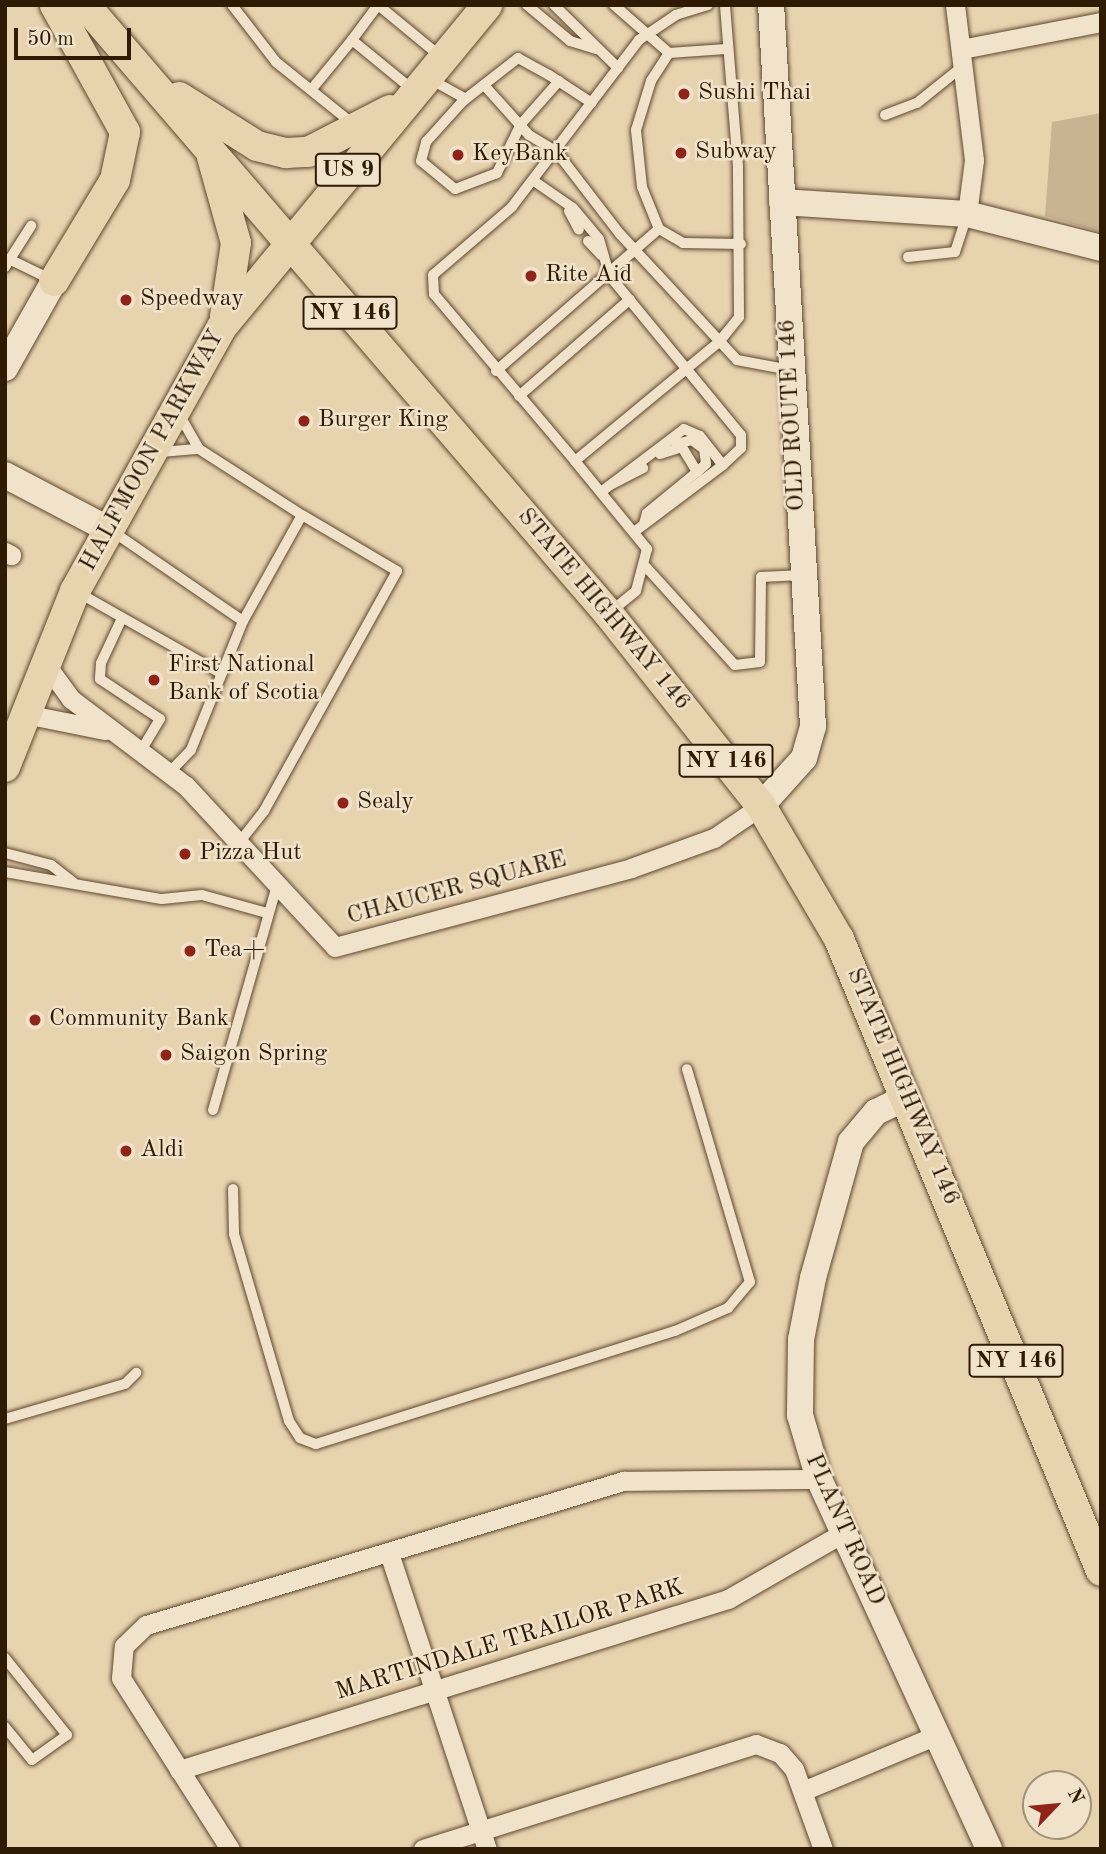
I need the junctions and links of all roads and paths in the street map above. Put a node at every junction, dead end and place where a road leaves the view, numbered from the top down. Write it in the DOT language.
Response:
graph roads {
  1 [pos="55,5"];
  2 [pos="85,5"];
  3 [pos="232,5"];
  4 [pos="378,5"];
  5 [pos="487,5"];
  6 [pos="527,5"];
  7 [pos="554,5"];
  8 [pos="614,5"];
  9 [pos="708,5"];
  10 [pos="725,5"];
  11 [pos="771,5"];
  12 [pos="955,5"];
  13 [pos="1101,22"];
  14 [pos="647,35"];
  15 [pos="352,40"];
  16 [pos="597,49"];
  17 [pos="726,49"];
  18 [pos="669,53"];
  19 [pos="962,58"];
  20 [pos="618,68"];
  21 [pos="144,72"];
  22 [pos="559,81"];
  23 [pos="423,82"];
  24 [pos="484,85"];
  25 [pos="312,90"];
  26 [pos="466,99"];
  27 [pos="592,103"];
  28 [pos="885,115"];
  29 [pos="521,124"];
  30 [pos="358,128"];
  31 [pos="211,151"];
  32 [pos="556,151"];
  33 [pos="534,181"];
  34 [pos="782,202"];
  35 [pos="565,203"];
  36 [pos="967,214"];
  37 [pos="31,226"];
  38 [pos="659,229"];
  39 [pos="579,230"];
  40 [pos="290,241"];
  41 [pos="588,241"];
  42 [pos="741,244"];
  43 [pos="1101,247"];
  44 [pos="638,253"];
  45 [pos="908,257"];
  46 [pos="604,258"];
  47 [pos="8,264"];
  48 [pos="609,275"];
  49 [pos="54,281"];
  50 [pos="630,299"];
  51 [pos="222,327"];
  52 [pos="719,342"];
  53 [pos="5,368"];
  54 [pos="688,368"];
  55 [pos="791,370"];
  56 [pos="496,371"];
  57 [pos="519,396"];
  58 [pos="178,403"];
  59 [pos="198,449"];
  60 [pos="148,457"];
  61 [pos="575,461"];
  62 [pos="723,465"];
  63 [pos="5,475"];
  64 [pos="611,484"];
  65 [pos="601,492"];
  66 [pos="302,515"];
  67 [pos="643,525"];
  68 [pos="108,529"];
  69 [pos="634,532"];
  70 [pos="646,567"];
  71 [pos="802,575"];
  72 [pos="75,591"];
  73 [pos="608,613"];
  74 [pos="122,618"];
  75 [pos="243,621"];
  76 [pos="44,663"];
  77 [pos="222,674"];
  78 [pos="25,714"];
  79 [pos="113,732"];
  80 [pos="141,751"];
  81 [pos="5,767"];
  82 [pos="169,773"];
  83 [pos="761,806"];
  84 [pos="238,844"];
  85 [pos="5,853"];
  86 [pos="5,872"];
  87 [pos="73,883"];
  88 [pos="277,886"];
  89 [pos="267,913"];
  90 [pos="687,1069"];
  91 [pos="907,1097"];
  92 [pos="213,1110"];
  93 [pos="233,1189"];
  94 [pos="135,1373"];
  95 [pos="5,1419"];
  96 [pos="819,1479"];
  97 [pos="843,1533"];
  98 [pos="390,1556"];
  99 [pos="1101,1572"];
  100 [pos="5,1658"];
  101 [pos="434,1692"];
  102 [pos="5,1727"];
  103 [pos="937,1735"];
  104 [pos="179,1770"];
  105 [pos="805,1790"];
  106 [pos="481,1828"];
  107 [pos="230,1849"];
  108 [pos="423,1849"];
  109 [pos="487,1849"];
  110 [pos="823,1849"];
  111 [pos="989,1849"];
  1 -- 49 [label="main road"];
  2 -- 21 [label="main road, STATE HIGHWAY 146 / NY 146"];
  3 -- 25 [label="lane"];
  4 -- 15 [label="lane"];
  4 -- 23 [label="lane"];
  5 -- 23 [label="main road, HALFMOON PARKWAY / US 9"];
  6 -- 16 [label="lane"];
  7 -- 16 [label="lane"];
  8 -- 14 [label="lane"];
  9 -- 14 [label="lane"];
  10 -- 17 [label="lane"];
  11 -- 34 [label="street, OLD ROUTE 146"];
  12 -- 19 [label="street"];
  13 -- 19 [label="street"];
  14 -- 18 [label="lane"];
  14 -- 20 [label="lane"];
  15 -- 23 [label="lane"];
  15 -- 25 [label="lane"];
  16 -- 20 [label="lane"];
  17 -- 18 [label="lane"];
  17 -- 42 [label="lane"];
  18 -- 38 [label="lane"];
  19 -- 28 [label="lane"];
  19 -- 36 [label="street"];
  20 -- 27 [label="lane"];
  21 -- 30 [label="main road"];
  21 -- 31 [label="main road, STATE HIGHWAY 146 / NY 146"];
  22 -- 24 [label="lane"];
  22 -- 27 [label="lane"];
  22 -- 29 [label="lane"];
  23 -- 26 [label="lane"];
  23 -- 30 [label="main road"];
  23 -- 40 [label="main road, HALFMOON PARKWAY / US 9"];
  24 -- 26 [label="lane"];
  24 -- 29 [label="lane"];
  25 -- 30 [label="lane"];
  26 -- 29 [label="lane"];
  27 -- 32 [label="lane"];
  29 -- 32 [label="lane"];
  31 -- 40 [label="main road, STATE HIGHWAY 146 / NY 146"];
  31 -- 51 [label="main road"];
  32 -- 33 [label="lane"];
  32 -- 44 [label="lane"];
  33 -- 35 [label="lane"];
  33 -- 56 [label="lane"];
  34 -- 36 [label="street"];
  34 -- 55 [label="street, OLD ROUTE 146"];
  35 -- 39 [label="lane"];
  35 -- 46 [label="lane"];
  36 -- 43 [label="street"];
  36 -- 45 [label="lane"];
  37 -- 47 [label="lane"];
  38 -- 42 [label="lane"];
  38 -- 44 [label="lane"];
  40 -- 51 [label="main road, HALFMOON PARKWAY / US 9"];
  40 -- 73 [label="main road, STATE HIGHWAY 146 / NY 146"];
  41 -- 46 [label="lane"];
  42 -- 52 [label="lane"];
  44 -- 48 [label="lane"];
  44 -- 52 [label="lane"];
  46 -- 48 [label="lane"];
  47 -- 49 [label="lane"];
  48 -- 50 [label="lane"];
  48 -- 56 [label="lane"];
  49 -- 53 [label="street"];
  50 -- 54 [label="lane"];
  50 -- 57 [label="lane"];
  51 -- 58 [label="main road, HALFMOON PARKWAY / US 9"];
  52 -- 54 [label="lane"];
  52 -- 55 [label="lane"];
  54 -- 61 [label="lane"];
  54 -- 62 [label="lane"];
  55 -- 71 [label="street, OLD ROUTE 146"];
  56 -- 57 [label="lane"];
  57 -- 61 [label="lane"];
  58 -- 59 [label="lane"];
  58 -- 60 [label="main road, HALFMOON PARKWAY / US 9"];
  59 -- 60 [label="lane"];
  59 -- 66 [label="lane"];
  60 -- 68 [label="main road, HALFMOON PARKWAY / US 9"];
  61 -- 65 [label="lane"];
  62 -- 64 [label="lane"];
  62 -- 67 [label="lane"];
  63 -- 68 [label="street"];
  64 -- 65 [label="lane"];
  64 -- 67 [label="lane"];
  65 -- 69 [label="lane"];
  66 -- 75 [label="lane"];
  66 -- 84 [label="lane"];
  67 -- 69 [label="lane"];
  68 -- 72 [label="main road, HALFMOON PARKWAY / US 9"];
  68 -- 75 [label="lane"];
  69 -- 70 [label="lane"];
  70 -- 71 [label="lane"];
  70 -- 73 [label="lane"];
  71 -- 83 [label="street, OLD ROUTE 146"];
  72 -- 74 [label="lane"];
  72 -- 76 [label="main road, HALFMOON PARKWAY / US 9"];
  73 -- 83 [label="main road, STATE HIGHWAY 146 / NY 146"];
  74 -- 77 [label="lane"];
  74 -- 80 [label="lane"];
  75 -- 77 [label="lane"];
  76 -- 78 [label="main road, HALFMOON PARKWAY / US 9"];
  76 -- 79 [label="street, CHAUCER SQUARE"];
  77 -- 82 [label="lane"];
  78 -- 79 [label="street, CHAUCER SQUARE"];
  78 -- 81 [label="main road, HALFMOON PARKWAY / US 9"];
  79 -- 80 [label="street, CHAUCER SQUARE"];
  80 -- 82 [label="street, CHAUCER SQUARE"];
  82 -- 84 [label="street, CHAUCER SQUARE"];
  83 -- 88 [label="street, CHAUCER SQUARE"];
  83 -- 91 [label="main road, STATE HIGHWAY 146 / NY 146"];
  84 -- 88 [label="street, CHAUCER SQUARE"];
  85 -- 87 [label="lane"];
  86 -- 87 [label="lane"];
  87 -- 89 [label="lane"];
  88 -- 89 [label="lane"];
  89 -- 92 [label="lane"];
  90 -- 93 [label="lane"];
  91 -- 96 [label="street, PLANT ROAD"];
  91 -- 99 [label="main road, STATE HIGHWAY 146 / NY 146"];
  94 -- 95 [label="lane"];
  96 -- 97 [label="street, PLANT ROAD"];
  96 -- 98 [label="street"];
  97 -- 101 [label="street, MARTINDALE TRAILOR PARK"];
  97 -- 103 [label="street, PLANT ROAD"];
  98 -- 101 [label="street"];
  98 -- 104 [label="street"];
  100 -- 102 [label="lane"];
  101 -- 104 [label="street, MARTINDALE TRAILOR PARK"];
  101 -- 106 [label="street"];
  103 -- 105 [label="street"];
  103 -- 111 [label="street, PLANT ROAD"];
  104 -- 107 [label="street"];
  105 -- 106 [label="street"];
  105 -- 110 [label="street"];
  106 -- 108 [label="street"];
  106 -- 109 [label="street"];
}
